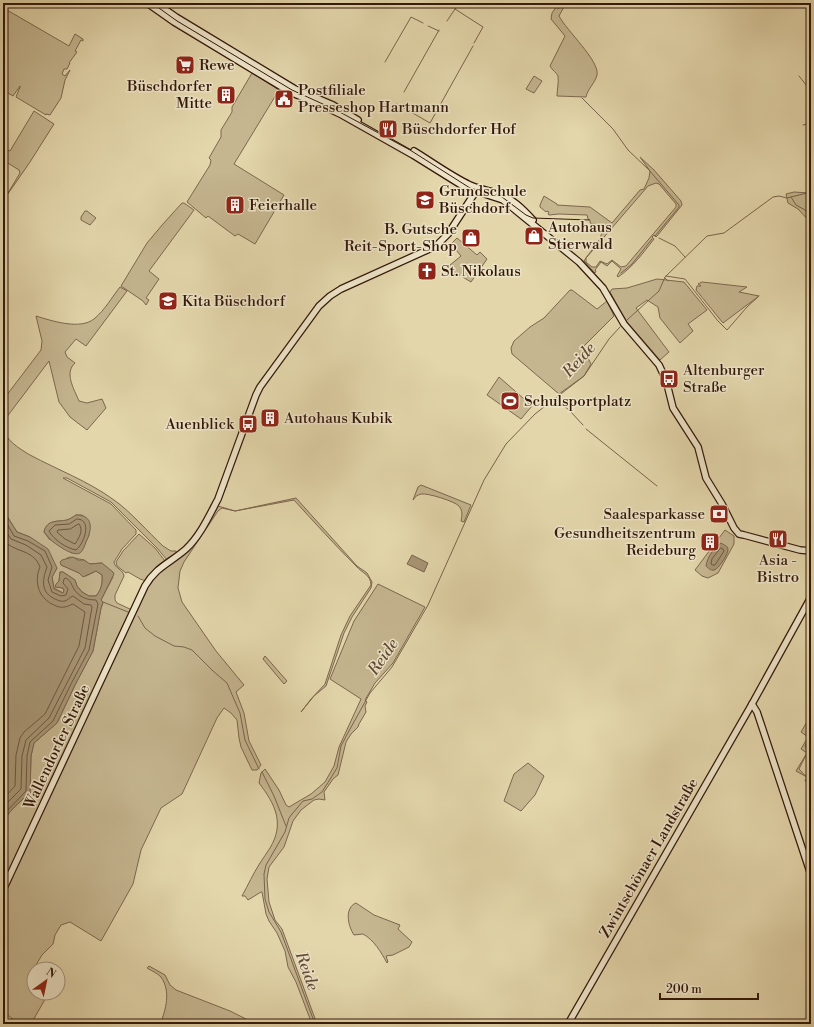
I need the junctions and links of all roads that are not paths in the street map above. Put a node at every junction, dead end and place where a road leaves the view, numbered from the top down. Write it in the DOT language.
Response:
graph roads {
  1 [pos="147,3"];
  2 [pos="156,3"];
  3 [pos="475,192"];
  4 [pos="811,551"];
  5 [pos="811,597"];
  6 [pos="752,704"];
  7 [pos="811,875"];
  8 [pos="3,890"];
  9 [pos="568,1024"];
  1 -- 3 [label="main road"];
  2 -- 3 [label="main road"];
  3 -- 4 [label="main road"];
  3 -- 8 [label="main road, Wallendorfer Straße"];
  5 -- 6 [label="main road, Zwintschönaer Landstraße"];
  6 -- 7 [label="main road"];
  6 -- 9 [label="main road, Zwintschönaer Landstraße"];
}
